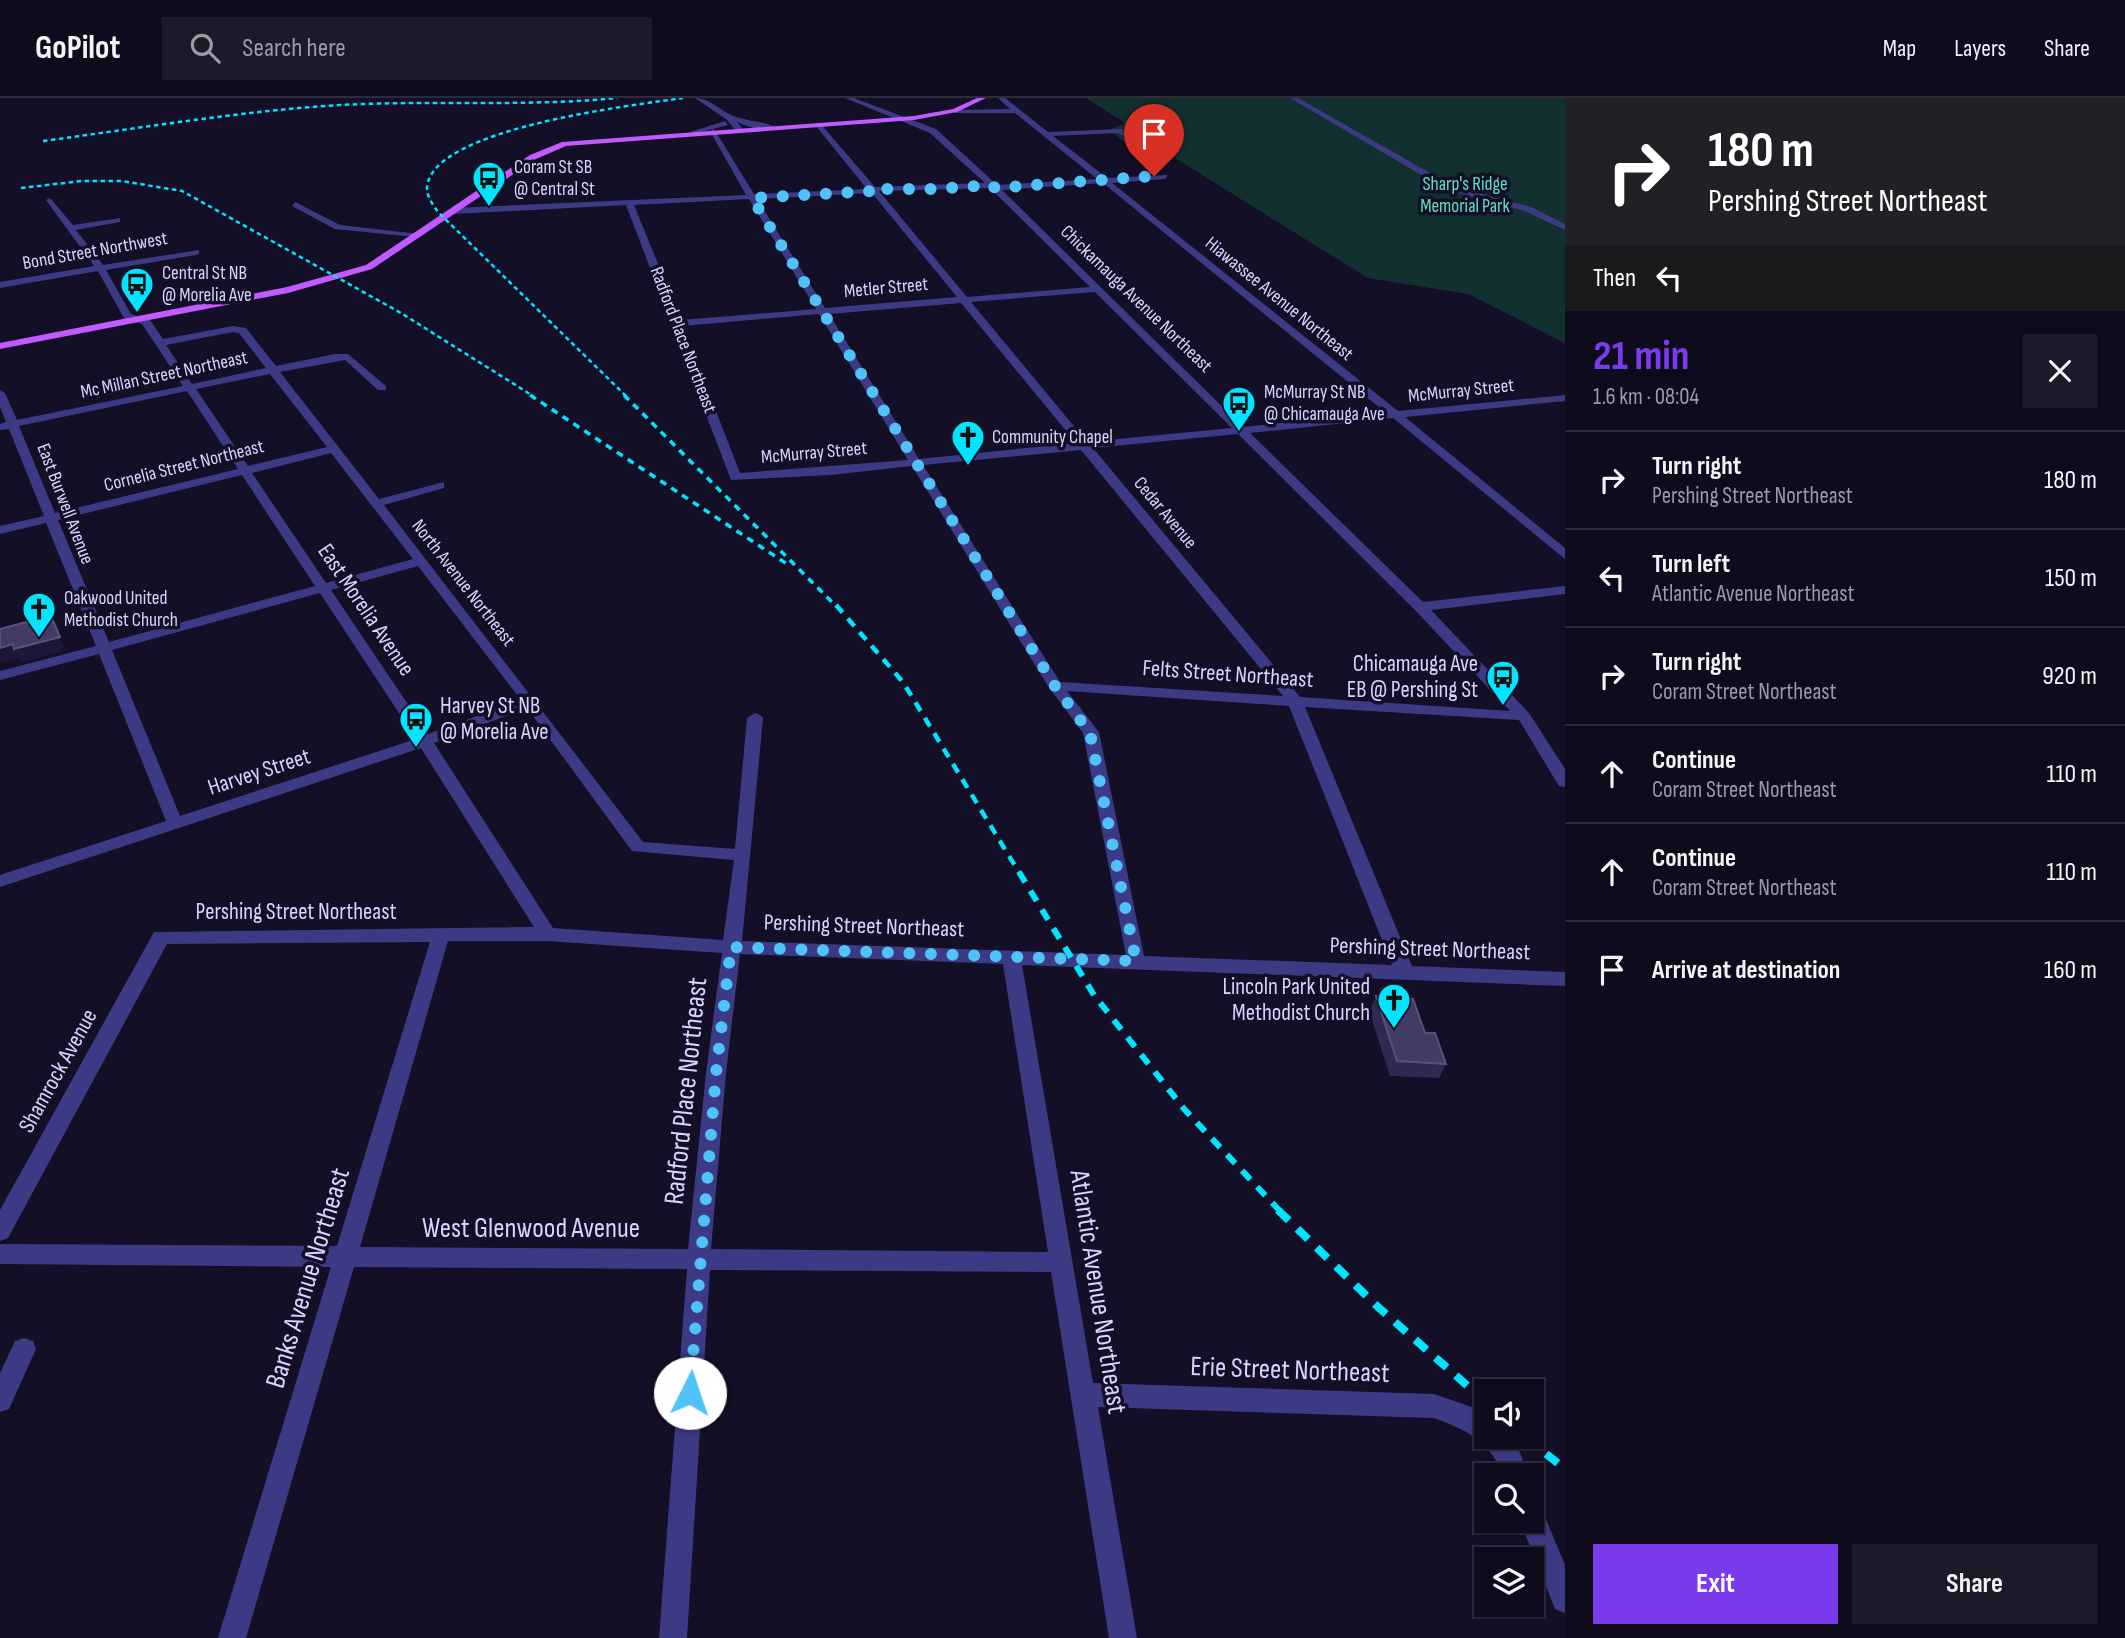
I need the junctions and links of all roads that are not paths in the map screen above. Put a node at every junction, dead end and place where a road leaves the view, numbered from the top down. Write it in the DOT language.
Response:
graph roads {
  1 [pos="698,98"];
  2 [pos="848,98"];
  3 [pos="983,98"];
  4 [pos="1293,98"];
  5 [pos="1002,99"];
  6 [pos="958,110"];
  7 [pos="1015,110"];
  8 [pos="728,117"];
  9 [pos="907,119"];
  10 [pos="819,124"];
  11 [pos="771,127"];
  12 [pos="739,129"];
  13 [pos="714,131"];
  14 [pos="694,132"];
  15 [pos="1045,134"];
  16 [pos="1125,135"];
  17 [pos="1165,177"];
  18 [pos="1103,180"];
  19 [pos="993,186"];
  20 [pos="872,190"];
  21 [pos="752,198"];
  22 [pos="50,200"];
  23 [pos="629,203"];
  24 [pos="295,204"];
  25 [pos="453,211"];
  26 [pos="117,220"];
  27 [pos="1565,227"];
  28 [pos="71,228"];
  29 [pos="415,234"];
  30 [pos="196,252"];
  31 [pos="101,269"];
  32 [pos="0,285"];
  33 [pos="1098,289"];
  34 [pos="963,300"];
  35 [pos="823,311"];
  36 [pos="137,320"];
  37 [pos="677,323"];
  38 [pos="159,343"];
  39 [pos="0,346"];
  40 [pos="273,369"];
  41 [pos="190,388"];
  42 [pos="382,388"];
  43 [pos="0,393"];
  44 [pos="1565,398"];
  45 [pos="1548,399"];
  46 [pos="1565,411"];
  47 [pos="1397,416"];
  48 [pos="7,426"];
  49 [pos="1242,429"];
  50 [pos="1083,446"];
  51 [pos="335,449"];
  52 [pos="915,462"];
  53 [pos="246,471"];
  54 [pos="734,477"];
  55 [pos="440,485"];
  56 [pos="377,503"];
  57 [pos="50,518"];
  58 [pos="0,530"];
  59 [pos="1565,555"];
  60 [pos="422,561"];
  61 [pos="323,588"];
  62 [pos="1565,590"];
  63 [pos="1420,607"];
  64 [pos="105,648"];
  65 [pos="0,676"];
  66 [pos="1055,686"];
  67 [pos="1295,701"];
  68 [pos="530,702"];
  69 [pos="1524,716"];
  70 [pos="755,718"];
  71 [pos="425,741"];
  72 [pos="1565,782"];
  73 [pos="175,823"];
  74 [pos="743,855"];
  75 [pos="0,881"];
  76 [pos="547,934"];
  77 [pos="441,935"];
  78 [pos="161,937"];
  79 [pos="731,947"];
  80 [pos="1011,956"];
  81 [pos="1136,961"];
  82 [pos="1405,972"];
  83 [pos="1565,979"];
  84 [pos="0,1231"];
  85 [pos="0,1254"];
  86 [pos="345,1258"];
  87 [pos="699,1258"];
  88 [pos="1062,1262"];
  89 [pos="24,1349"];
  90 [pos="1085,1395"];
  91 [pos="0,1400"];
  92 [pos="1474,1420"];
  93 [pos="1539,1533"];
  94 [pos="1565,1599"];
  95 [pos="232,1638"];
  96 [pos="673,1638"];
  97 [pos="1123,1638"];
  1 -- 8 [label="street"];
  2 -- 9 [label="street, Chickamauga Avenue Northeast"];
  3 -- 6 [label="main road"];
  4 -- 27 [label="street"];
  5 -- 7 [label="street, Hiawassee Avenue Northeast"];
  6 -- 7 [label="street"];
  6 -- 9 [label="main road"];
  7 -- 15 [label="street, Hiawassee Avenue Northeast"];
  8 -- 11 [label="street"];
  8 -- 12 [label="street"];
  8 -- 14 [label="street"];
  9 -- 10 [label="main road"];
  9 -- 19 [label="street, Chickamauga Avenue Northeast"];
  10 -- 11 [label="main road"];
  10 -- 20 [label="street, Cedar Avenue"];
  11 -- 12 [label="main road"];
  12 -- 13 [label="main road"];
  13 -- 14 [label="main road"];
  13 -- 21 [label="street"];
  14 -- 25 [label="main road"];
  15 -- 16 [label="street"];
  15 -- 18 [label="street, Hiawassee Avenue Northeast"];
  17 -- 18 [label="street"];
  18 -- 19 [label="street"];
  18 -- 47 [label="street, Hiawassee Avenue Northeast"];
  19 -- 20 [label="street"];
  19 -- 33 [label="street, Chickamauga Avenue Northeast"];
  20 -- 21 [label="street"];
  20 -- 34 [label="street, Cedar Avenue"];
  21 -- 23 [label="street"];
  21 -- 35 [label="street"];
  22 -- 28 [label="street, East Morelia Avenue"];
  23 -- 25 [label="street"];
  23 -- 37 [label="street, Radford Place Northeast"];
  24 -- 29 [label="street"];
  25 -- 29 [label="main road"];
  26 -- 28 [label="street"];
  28 -- 31 [label="street, East Morelia Avenue"];
  29 -- 36 [label="main road"];
  30 -- 31 [label="street, Bond Street Northwest"];
  31 -- 32 [label="street, Bond Street Northwest"];
  31 -- 36 [label="street, East Morelia Avenue"];
  33 -- 34 [label="street, Metler Street"];
  33 -- 49 [label="street, Chickamauga Avenue Northeast"];
  34 -- 35 [label="street, Metler Street"];
  34 -- 50 [label="street, Cedar Avenue"];
  35 -- 37 [label="street, Metler Street"];
  35 -- 52 [label="street"];
  36 -- 38 [label="street, East Morelia Avenue"];
  36 -- 39 [label="main road"];
  37 -- 54 [label="street, Radford Place Northeast"];
  38 -- 40 [label="street, North Avenue Northeast"];
  38 -- 41 [label="street, East Morelia Avenue"];
  40 -- 41 [label="street, Mc Millan Street Northeast"];
  40 -- 42 [label="street, Mc Millan Street Northeast"];
  40 -- 51 [label="street, North Avenue Northeast"];
  41 -- 48 [label="street, Mc Millan Street Northeast"];
  41 -- 53 [label="street, East Morelia Avenue"];
  43 -- 48 [label="street, East Burwell Avenue"];
  44 -- 45 [label="street, McMurray Street"];
  45 -- 46 [label="street"];
  45 -- 47 [label="street, McMurray Street"];
  47 -- 49 [label="street, McMurray Street"];
  47 -- 59 [label="street, Hiawassee Avenue Northeast"];
  48 -- 57 [label="street, East Burwell Avenue"];
  49 -- 50 [label="street, McMurray Street"];
  49 -- 63 [label="street, Chickamauga Avenue Northeast"];
  50 -- 52 [label="street, McMurray Street"];
  50 -- 67 [label="street, Cedar Avenue"];
  51 -- 53 [label="street, Cornelia Street Northeast"];
  51 -- 56 [label="street, North Avenue Northeast"];
  52 -- 54 [label="street, McMurray Street"];
  52 -- 66 [label="street"];
  53 -- 57 [label="street, Cornelia Street Northeast"];
  53 -- 61 [label="street, East Morelia Avenue"];
  55 -- 56 [label="street"];
  56 -- 60 [label="street, North Avenue Northeast"];
  57 -- 58 [label="street, Cornelia Street Northeast"];
  57 -- 64 [label="street, East Burwell Avenue"];
  60 -- 61 [label="street"];
  60 -- 68 [label="street, North Avenue Northeast"];
  61 -- 64 [label="street"];
  61 -- 71 [label="street, East Morelia Avenue"];
  62 -- 63 [label="street"];
  63 -- 69 [label="street, Chickamauga Avenue Northeast"];
  64 -- 65 [label="street"];
  64 -- 73 [label="street, East Burwell Avenue"];
  66 -- 67 [label="street, Felts Street Northeast"];
  66 -- 81 [label="street"];
  67 -- 69 [label="street, Felts Street Northeast"];
  67 -- 82 [label="street, Cedar Avenue"];
  68 -- 71 [label="street, Harvey Street"];
  68 -- 74 [label="street, North Avenue Northeast"];
  69 -- 72 [label="street, Chickamauga Avenue Northeast"];
  70 -- 74 [label="street, Radford Place Northeast"];
  71 -- 73 [label="street, Harvey Street"];
  71 -- 76 [label="street, East Morelia Avenue"];
  73 -- 75 [label="street, Harvey Street"];
  74 -- 79 [label="street, Radford Place Northeast"];
  76 -- 77 [label="street, Pershing Street Northeast"];
  76 -- 79 [label="street, Pershing Street Northeast"];
  77 -- 78 [label="street, Pershing Street Northeast"];
  77 -- 86 [label="street, Banks Avenue Northeast"];
  78 -- 84 [label="street, Shamrock Avenue"];
  79 -- 80 [label="street, Pershing Street Northeast"];
  79 -- 87 [label="street, Radford Place Northeast"];
  80 -- 81 [label="street, Pershing Street Northeast"];
  80 -- 88 [label="street, Atlantic Avenue Northeast"];
  81 -- 82 [label="street, Pershing Street Northeast"];
  82 -- 83 [label="street, Pershing Street Northeast"];
  85 -- 86 [label="street, West Glenwood Avenue"];
  86 -- 87 [label="street, West Glenwood Avenue"];
  86 -- 95 [label="street, Banks Avenue Northeast"];
  87 -- 88 [label="street, West Glenwood Avenue"];
  87 -- 96 [label="street, Radford Place Northeast"];
  88 -- 90 [label="street, Atlantic Avenue Northeast"];
  89 -- 91 [label="street"];
  90 -- 92 [label="street, Erie Street Northeast"];
  90 -- 97 [label="street, Atlantic Avenue Northeast"];
  93 -- 94 [label="street"];
}
